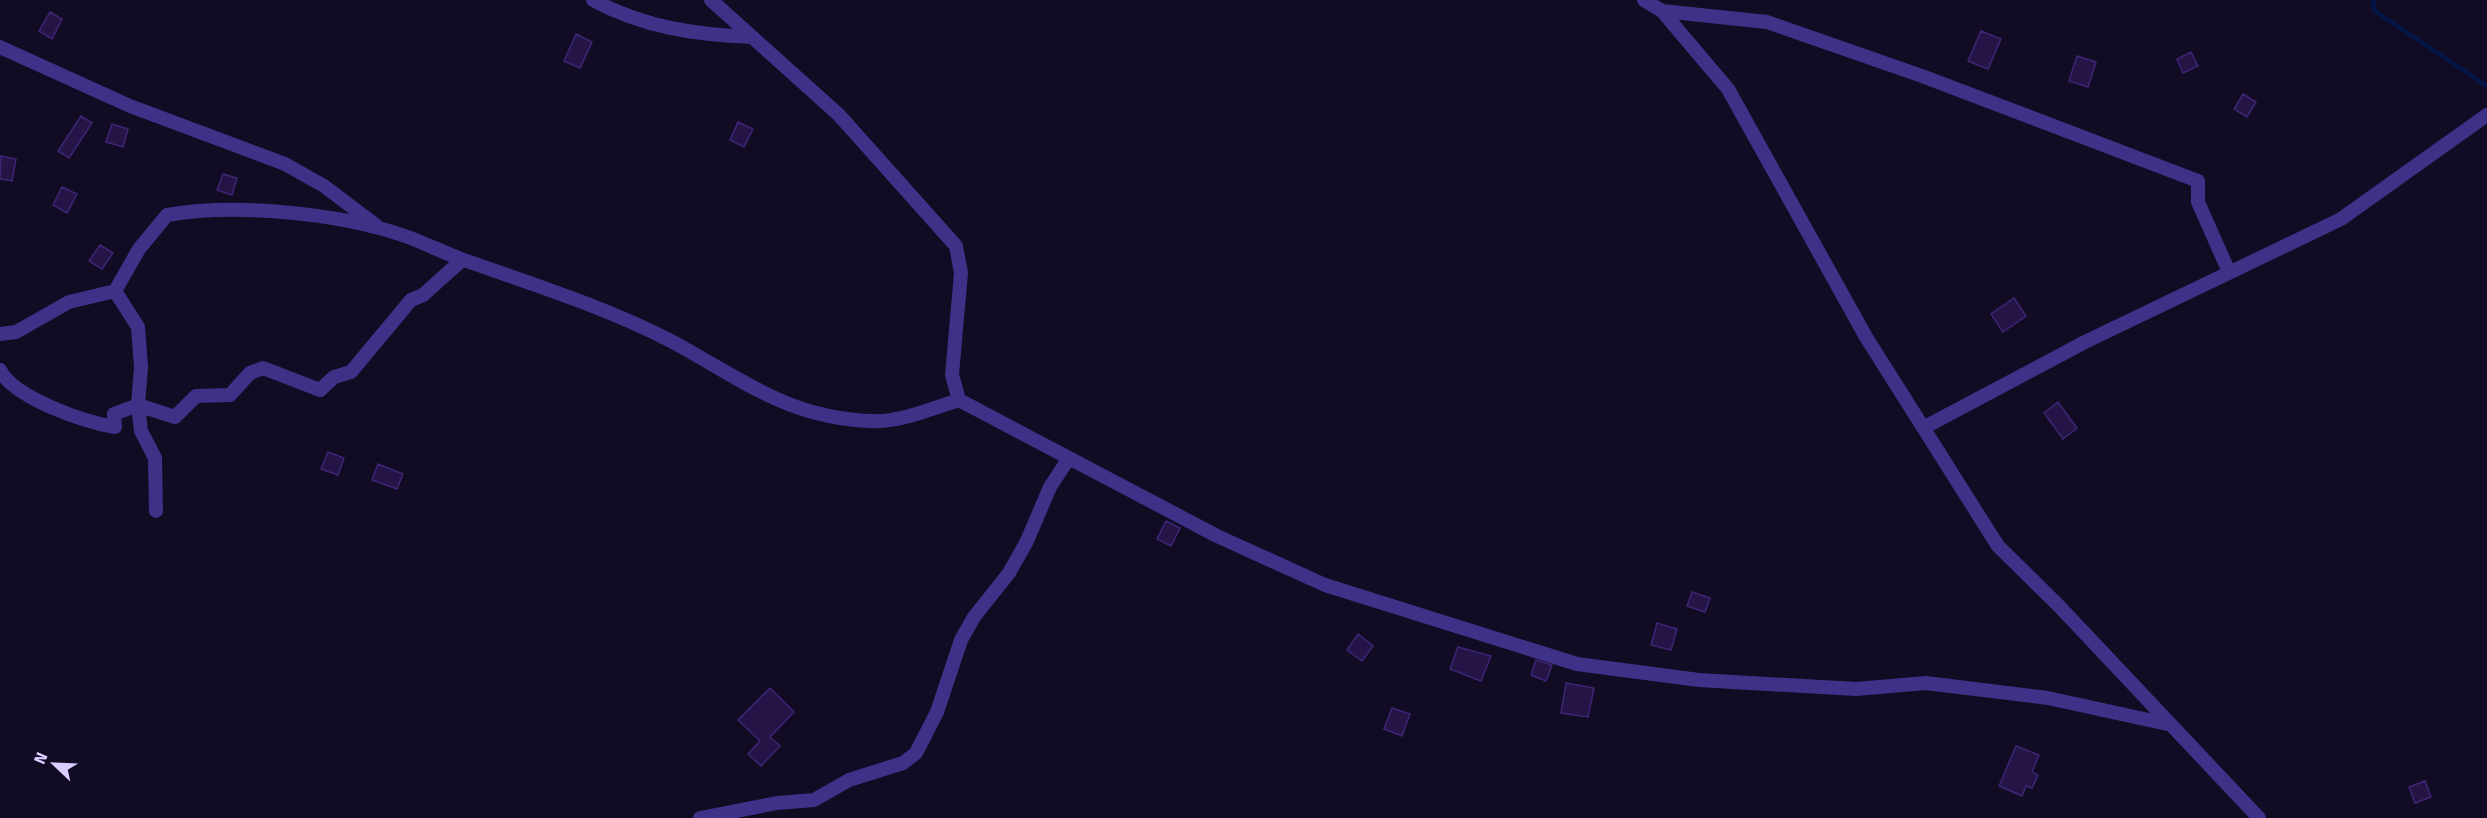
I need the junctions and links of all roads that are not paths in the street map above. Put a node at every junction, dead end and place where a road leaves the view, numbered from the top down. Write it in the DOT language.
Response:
graph roads {
  1 [pos="593,0"];
  2 [pos="711,0"];
  3 [pos="1644,0"];
  4 [pos="1662,11"];
  5 [pos="752,37"];
  6 [pos="0,47"];
  7 [pos="2487,115"];
  8 [pos="384,231"];
  9 [pos="462,260"];
  10 [pos="2229,272"];
  11 [pos="116,291"];
  12 [pos="0,334"];
  13 [pos="0,370"];
  14 [pos="959,400"];
  15 [pos="138,405"];
  16 [pos="1923,428"];
  17 [pos="1069,458"];
  18 [pos="156,511"];
  19 [pos="2167,724"];
  20 [pos="700,818"];
  21 [pos="2259,818"];
  1 -- 5 [label="street"];
  2 -- 5 [label="street"];
  3 -- 4 [label="street"];
  4 -- 10 [label="street"];
  4 -- 16 [label="street"];
  5 -- 14 [label="street"];
  6 -- 8 [label="street"];
  7 -- 10 [label="street"];
  8 -- 9 [label="street"];
  8 -- 11 [label="street"];
  9 -- 14 [label="street"];
  9 -- 15 [label="street"];
  10 -- 16 [label="street"];
  11 -- 12 [label="street"];
  11 -- 15 [label="street"];
  13 -- 15 [label="street"];
  14 -- 17 [label="street"];
  15 -- 18 [label="street"];
  16 -- 19 [label="street"];
  17 -- 19 [label="street"];
  17 -- 20 [label="street"];
  19 -- 21 [label="street"];
}
